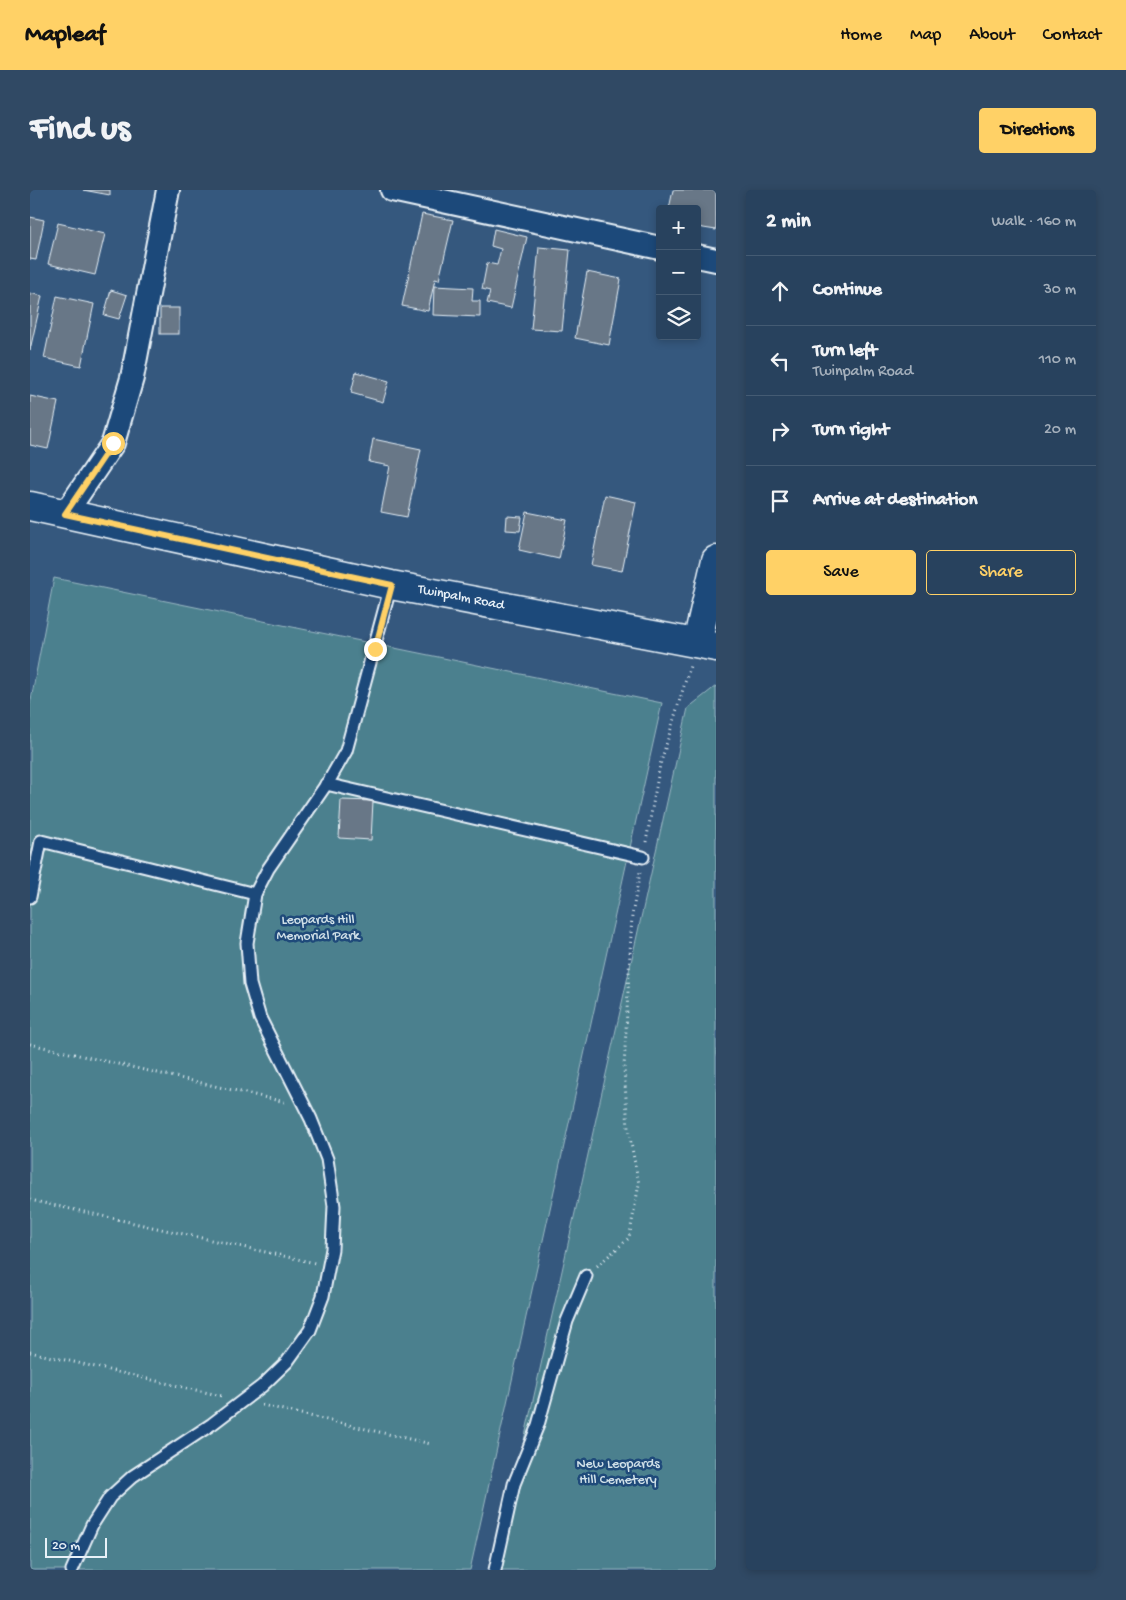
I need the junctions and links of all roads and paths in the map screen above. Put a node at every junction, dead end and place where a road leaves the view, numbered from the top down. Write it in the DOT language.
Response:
graph roads {
  1 [pos="168,190"];
  2 [pos="392,190"];
  3 [pos="480,200"];
  4 [pos="656,247"];
  5 [pos="701,257"];
  6 [pos="716,260"];
  7 [pos="30,506"];
  8 [pos="65,514"];
  9 [pos="716,560"];
  10 [pos="392,585"];
  11 [pos="707,645"];
  12 [pos="326,784"];
  13 [pos="643,857"];
  14 [pos="255,894"];
  15 [pos="30,897"];
  16 [pos="30,1044"];
  17 [pos="305,1106"];
  18 [pos="30,1200"];
  19 [pos="329,1266"];
  20 [pos="586,1276"];
  21 [pos="72,1570"];
  22 [pos="495,1570"];
  1 -- 8 [label="street"];
  2 -- 3 [label="street"];
  3 -- 4 [label="street"];
  5 -- 6 [label="street"];
  7 -- 8 [label="main road, Twinpalm Road"];
  8 -- 10 [label="main road, Twinpalm Road"];
  9 -- 11 [label="main road"];
  10 -- 11 [label="main road, Twinpalm Road"];
  10 -- 12 [label="lane"];
  11 -- 13 [label="path"];
  12 -- 13 [label="lane"];
  12 -- 14 [label="lane"];
  13 -- 20 [label="path"];
  14 -- 15 [label="lane"];
  14 -- 17 [label="lane"];
  16 -- 17 [label="path"];
  17 -- 19 [label="lane"];
  18 -- 19 [label="path"];
  19 -- 21 [label="lane"];
  20 -- 22 [label="lane"];
}
